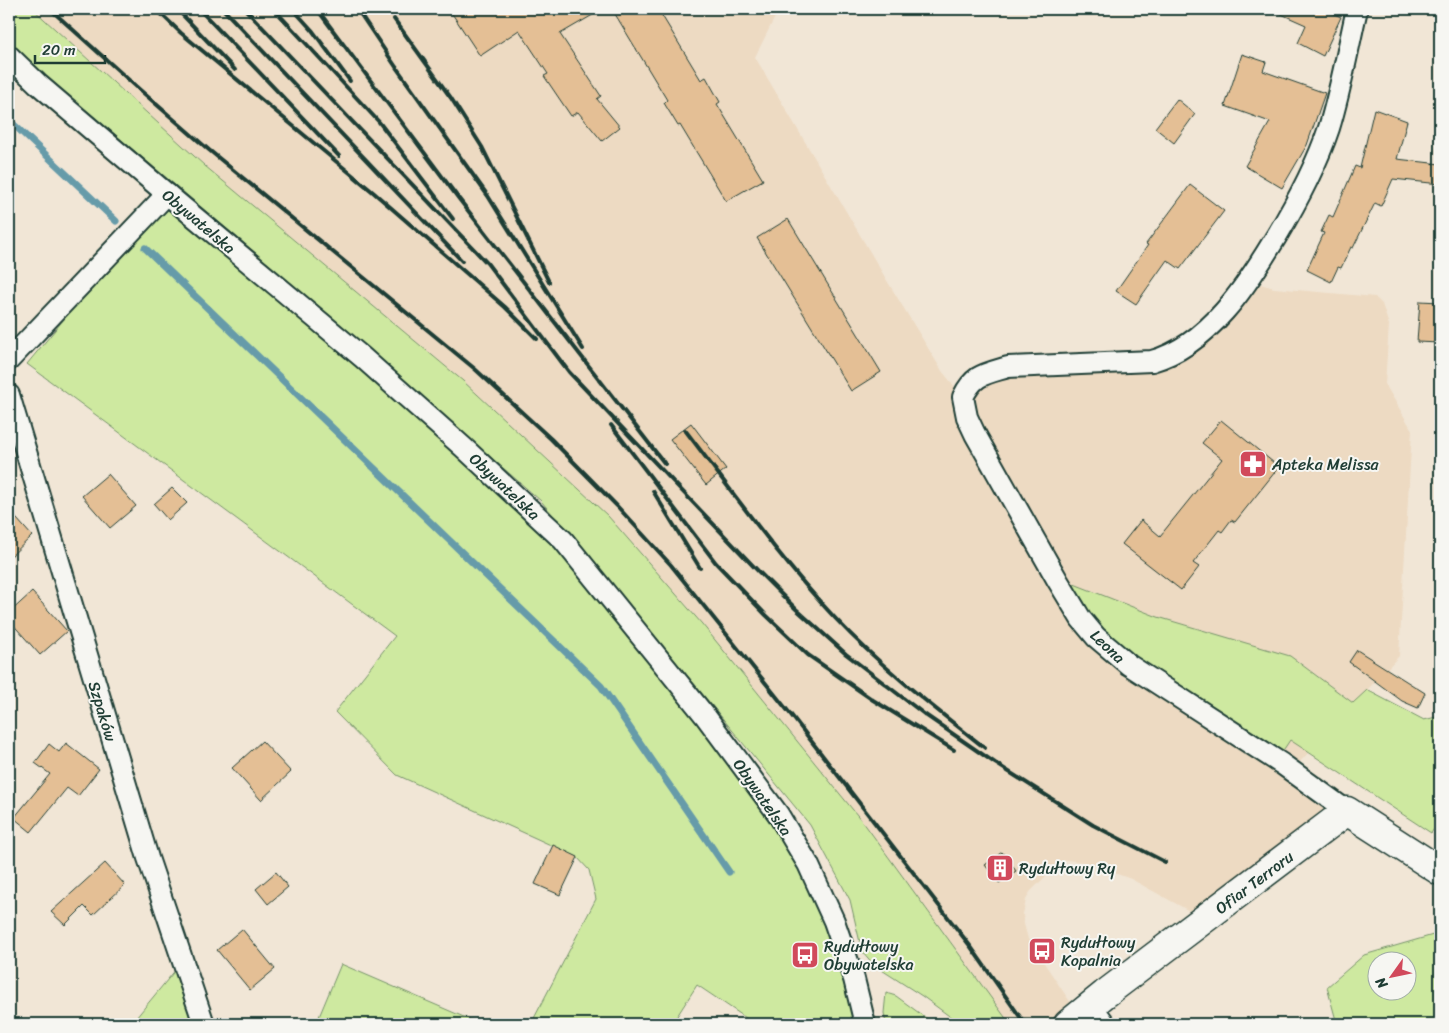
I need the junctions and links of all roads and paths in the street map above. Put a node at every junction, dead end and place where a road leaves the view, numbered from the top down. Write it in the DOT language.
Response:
graph roads {
  1 [pos="1357,9"];
  2 [pos="9,56"];
  3 [pos="167,194"];
  4 [pos="9,360"];
  5 [pos="9,395"];
  6 [pos="1346,811"];
  7 [pos="1440,871"];
  8 [pos="1098,1014"];
  9 [pos="204,1024"];
  10 [pos="865,1024"];
  11 [pos="1068,1024"];
  1 -- 6 [label="street, Leona"];
  2 -- 3 [label="street, Obywatelska"];
  3 -- 4 [label="street"];
  3 -- 10 [label="street, Obywatelska"];
  5 -- 9 [label="street, Szpaków"];
  6 -- 7 [label="street"];
  6 -- 8 [label="street, Ofiar Terroru"];
  8 -- 11 [label="street"];
}
